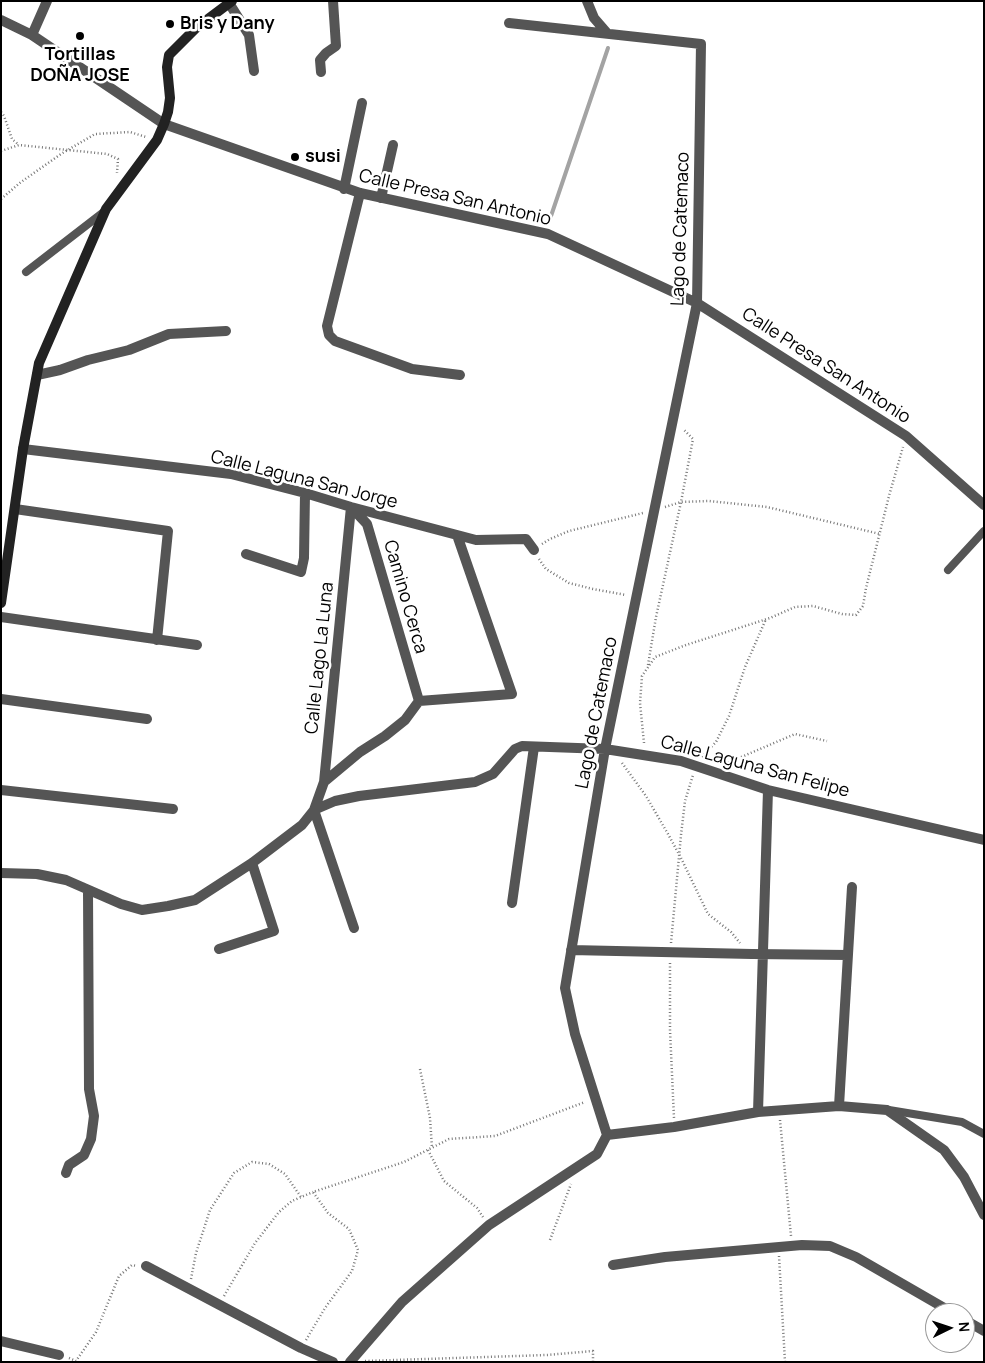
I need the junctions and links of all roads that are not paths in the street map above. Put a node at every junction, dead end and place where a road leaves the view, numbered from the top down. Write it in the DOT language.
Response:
graph roads {
  1 [pos="47,1"];
  2 [pos="333,1"];
  3 [pos="587,1"];
  4 [pos="231,2"];
  5 [pos="1,20"];
  6 [pos="509,23"];
  7 [pos="607,33"];
  8 [pos="32,35"];
  9 [pos="254,71"];
  10 [pos="321,72"];
  11 [pos="362,103"];
  12 [pos="164,124"];
  13 [pos="393,145"];
  14 [pos="344,189"];
  15 [pos="360,193"];
  16 [pos="381,198"];
  17 [pos="106,209"];
  18 [pos="26,272"];
  19 [pos="697,303"];
  20 [pos="226,331"];
  21 [pos="460,374"];
  22 [pos="37,375"];
  23 [pos="23,449"];
  24 [pos="305,493"];
  25 [pos="984,506"];
  26 [pos="352,507"];
  27 [pos="15,509"];
  28 [pos="984,531"];
  29 [pos="457,535"];
  30 [pos="534,550"];
  31 [pos="246,554"];
  32 [pos="948,570"];
  33 [pos="1,603"];
  34 [pos="1,616"];
  35 [pos="157,640"];
  36 [pos="197,645"];
  37 [pos="1,699"];
  38 [pos="419,702"];
  39 [pos="147,719"];
  40 [pos="534,746"];
  41 [pos="609,749"];
  42 [pos="324,782"];
  43 [pos="1,790"];
  44 [pos="768,790"];
  45 [pos="173,809"];
  46 [pos="314,810"];
  47 [pos="984,840"];
  48 [pos="252,862"];
  49 [pos="1,873"];
  50 [pos="852,887"];
  51 [pos="88,890"];
  52 [pos="512,903"];
  53 [pos="354,928"];
  54 [pos="220,949"];
  55 [pos="571,950"];
  56 [pos="763,954"];
  57 [pos="848,955"];
  58 [pos="839,1106"];
  59 [pos="887,1110"];
  60 [pos="758,1112"];
  61 [pos="984,1134"];
  62 [pos="607,1135"];
  63 [pos="66,1174"];
  64 [pos="984,1215"];
  65 [pos="146,1266"];
  66 [pos="613,1266"];
  67 [pos="936,1303"];
  68 [pos="1,1341"];
  69 [pos="59,1355"];
  70 [pos="333,1362"];
  71 [pos="351,1362"];
  1 -- 8 [label="street"];
  2 -- 10 [label="street"];
  3 -- 7 [label="street"];
  4 -- 9 [label="street"];
  4 -- 12 [label="street"];
  5 -- 8 [label="street, Calle Presa San Antonio"];
  6 -- 7 [label="street"];
  7 -- 19 [label="street, Lago de Catemaco"];
  8 -- 12 [label="street, Calle Presa San Antonio"];
  11 -- 14 [label="street"];
  12 -- 14 [label="street, Calle Presa San Antonio"];
  12 -- 17 [label="street"];
  13 -- 16 [label="street"];
  14 -- 15 [label="street, Calle Presa San Antonio"];
  15 -- 16 [label="street, Calle Presa San Antonio"];
  15 -- 21 [label="street"];
  16 -- 19 [label="street, Calle Presa San Antonio"];
  17 -- 18 [label="lane"];
  17 -- 22 [label="street"];
  19 -- 25 [label="street, Calle Presa San Antonio"];
  19 -- 41 [label="street, Lago de Catemaco"];
  20 -- 22 [label="street"];
  22 -- 23 [label="street"];
  23 -- 24 [label="street, Calle Laguna San Jorge"];
  23 -- 27 [label="street"];
  24 -- 26 [label="street, Calle Laguna San Jorge"];
  24 -- 31 [label="street"];
  26 -- 29 [label="street, Calle Laguna San Jorge"];
  26 -- 38 [label="street, Camino Cerca"];
  26 -- 42 [label="street, Calle Lago La Luna"];
  27 -- 33 [label="street"];
  27 -- 35 [label="street"];
  28 -- 32 [label="lane"];
  29 -- 30 [label="street, Calle Laguna San Jorge"];
  29 -- 38 [label="street"];
  34 -- 35 [label="street"];
  35 -- 36 [label="street"];
  37 -- 39 [label="street"];
  38 -- 42 [label="street"];
  40 -- 41 [label="street, Calle Laguna San Felipe"];
  40 -- 46 [label="street, Calle Laguna San Felipe"];
  40 -- 52 [label="street"];
  41 -- 44 [label="street, Calle Laguna San Felipe"];
  41 -- 55 [label="street, Lago de Catemaco"];
  42 -- 46 [label="street, Calle Lago La Luna"];
  43 -- 45 [label="street"];
  44 -- 47 [label="street, Calle Laguna San Felipe"];
  44 -- 56 [label="street"];
  46 -- 48 [label="street, Calle Laguna San Felipe"];
  46 -- 53 [label="street"];
  48 -- 51 [label="street, Calle Laguna San Felipe"];
  48 -- 54 [label="street"];
  49 -- 51 [label="street, Calle Laguna San Felipe"];
  50 -- 57 [label="street"];
  51 -- 63 [label="street"];
  55 -- 56 [label="street"];
  55 -- 62 [label="street, Lago de Catemaco"];
  56 -- 57 [label="street"];
  56 -- 60 [label="street"];
  57 -- 58 [label="street"];
  58 -- 59 [label="street"];
  58 -- 60 [label="street"];
  59 -- 61 [label="lane"];
  59 -- 64 [label="street"];
  60 -- 62 [label="street"];
  62 -- 71 [label="street"];
  65 -- 70 [label="street"];
  66 -- 67 [label="street"];
  68 -- 69 [label="street"];
}
